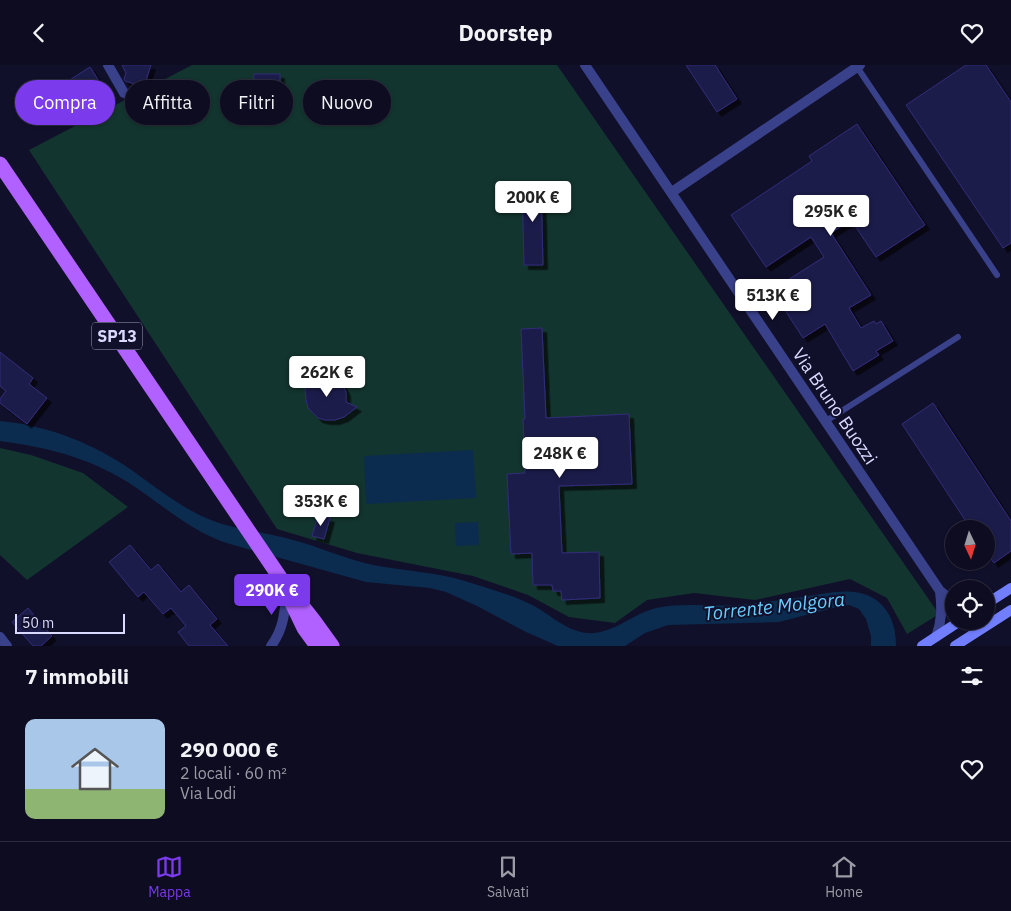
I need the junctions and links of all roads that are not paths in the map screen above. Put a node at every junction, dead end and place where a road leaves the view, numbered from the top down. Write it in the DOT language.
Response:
graph roads {
  1 [pos="108,65"];
  2 [pos="585,65"];
  3 [pos="859,66"];
  4 [pos="124,93"];
  5 [pos="0,164"];
  6 [pos="672,192"];
  7 [pos="997,275"];
  8 [pos="958,337"];
  9 [pos="826,421"];
  10 [pos="284,584"];
  11 [pos="1011,588"];
  12 [pos="940,591"];
  13 [pos="945,595"];
  14 [pos="995,598"];
  15 [pos="1011,610"];
  16 [pos="946,630"];
  17 [pos="0,637"];
  18 [pos="936,637"];
  19 [pos="7,646"];
  20 [pos="271,646"];
  21 [pos="317,646"];
  22 [pos="332,646"];
  23 [pos="922,646"];
  24 [pos="955,646"];
  1 -- 4 [label="street"];
  2 -- 6 [label="street, Via Bruno Buozzi"];
  3 -- 6 [label="street"];
  3 -- 7 [label="lane"];
  5 -- 10 [label="main road, SP13"];
  6 -- 9 [label="street, Via Bruno Buozzi"];
  8 -- 9 [label="lane"];
  9 -- 12 [label="street, Via Bruno Buozzi"];
  10 -- 20 [label="street"];
  10 -- 21 [label="main road, SP13"];
  10 -- 22 [label="main road, SP13"];
  11 -- 14 [label="street"];
  12 -- 13 [label="street, Via Bruno Buozzi"];
  12 -- 18 [label="street, Via Bruno Buozzi"];
  15 -- 24 [label="street"];
  16 -- 18 [label="street"];
  17 -- 19 [label="street"];
  18 -- 23 [label="street"];
}
